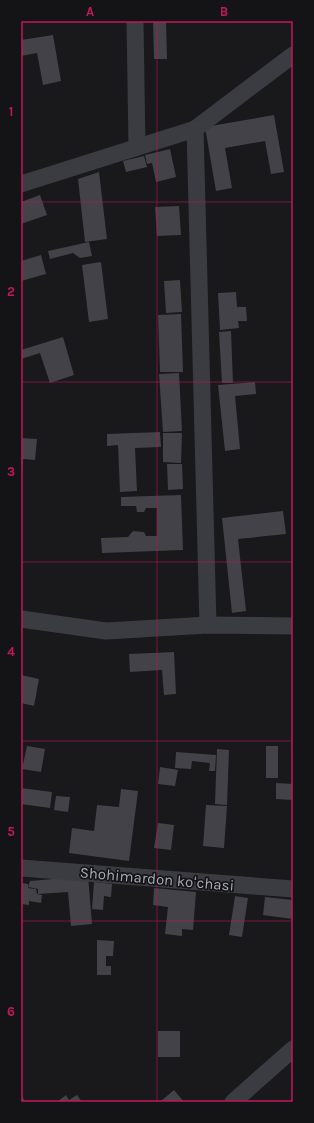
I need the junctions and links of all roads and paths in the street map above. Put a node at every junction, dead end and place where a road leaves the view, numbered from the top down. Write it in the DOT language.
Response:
graph roads {
  1 [pos="135,21"];
  2 [pos="293,55"];
  3 [pos="196,128"];
  4 [pos="137,147"];
  5 [pos="21,184"];
  6 [pos="21,619"];
  7 [pos="208,624"];
  8 [pos="293,626"];
  9 [pos="21,868"];
  10 [pos="293,889"];
  11 [pos="293,1049"];
  12 [pos="233,1102"];
  1 -- 4 [label="street"];
  2 -- 3 [label="street"];
  3 -- 4 [label="street"];
  3 -- 7 [label="street"];
  4 -- 5 [label="street"];
  6 -- 7 [label="street"];
  7 -- 8 [label="street"];
  9 -- 10 [label="street, Shohimardon koʻchasi"];
  11 -- 12 [label="street"];
}
